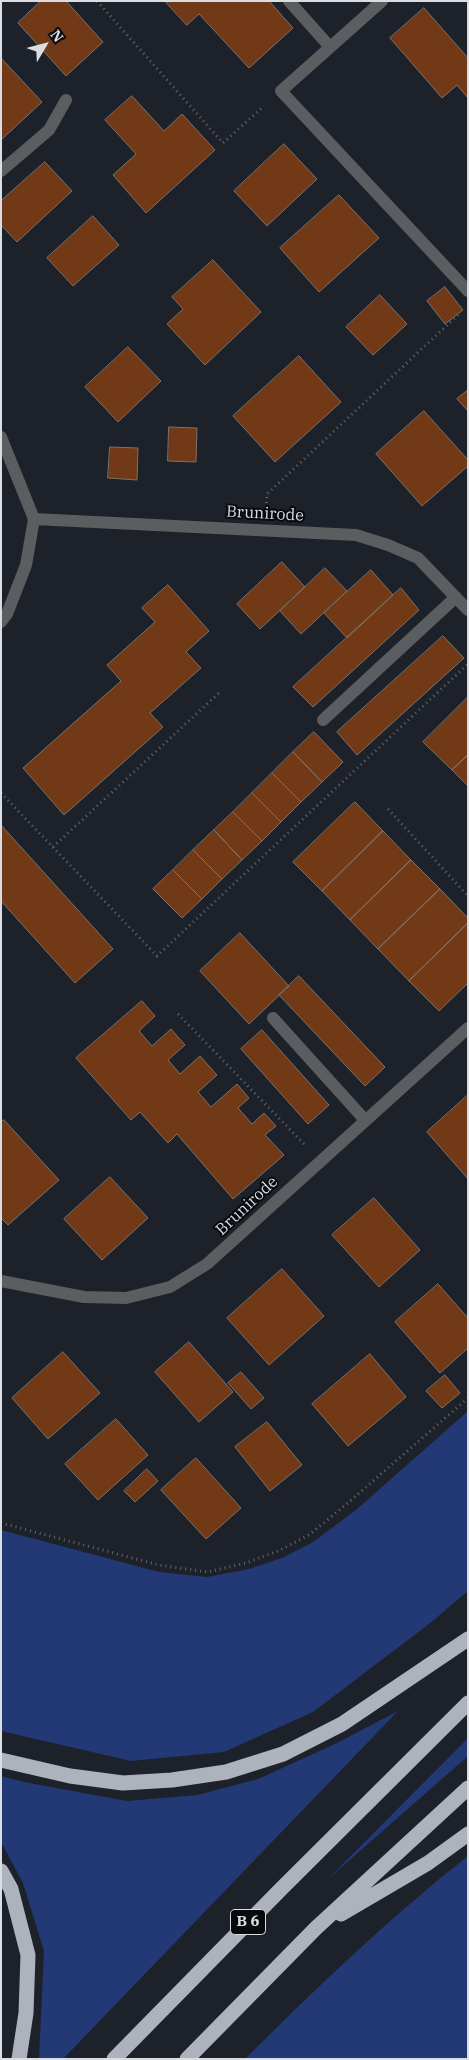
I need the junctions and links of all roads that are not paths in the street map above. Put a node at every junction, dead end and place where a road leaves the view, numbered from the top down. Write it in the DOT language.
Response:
graph roads {
  1 [pos="289,1"];
  2 [pos="382,1"];
  3 [pos="330,47"];
  4 [pos="66,100"];
  5 [pos="1,172"];
  6 [pos="468,291"];
  7 [pos="1,437"];
  8 [pos="34,519"];
  9 [pos="456,597"];
  10 [pos="468,610"];
  11 [pos="1,622"];
  12 [pos="323,720"];
  13 [pos="273,1018"];
  14 [pos="468,1028"];
  15 [pos="365,1120"];
  16 [pos="1,1281"];
  17 [pos="468,1639"];
  18 [pos="468,1703"];
  19 [pos="1,1760"];
  20 [pos="468,1788"];
  21 [pos="468,1834"];
  22 [pos="1,1871"];
  23 [pos="316,1928"];
  24 [pos="20,2059"];
  25 [pos="114,2059"];
  26 [pos="187,2059"];
  1 -- 3 [label="street"];
  2 -- 3 [label="street"];
  3 -- 6 [label="street"];
  4 -- 5 [label="street"];
  7 -- 8 [label="street"];
  8 -- 9 [label="street, Brunirode"];
  8 -- 11 [label="street"];
  9 -- 10 [label="street, Brunirode"];
  9 -- 12 [label="street"];
  13 -- 15 [label="street"];
  14 -- 15 [label="street, Brunirode"];
  15 -- 16 [label="street, Brunirode"];
  17 -- 19 [label="highway"];
  18 -- 25 [label="highway, B 6"];
  20 -- 23 [label="highway"];
  21 -- 23 [label="highway"];
  22 -- 24 [label="highway"];
  23 -- 26 [label="highway"];
}
